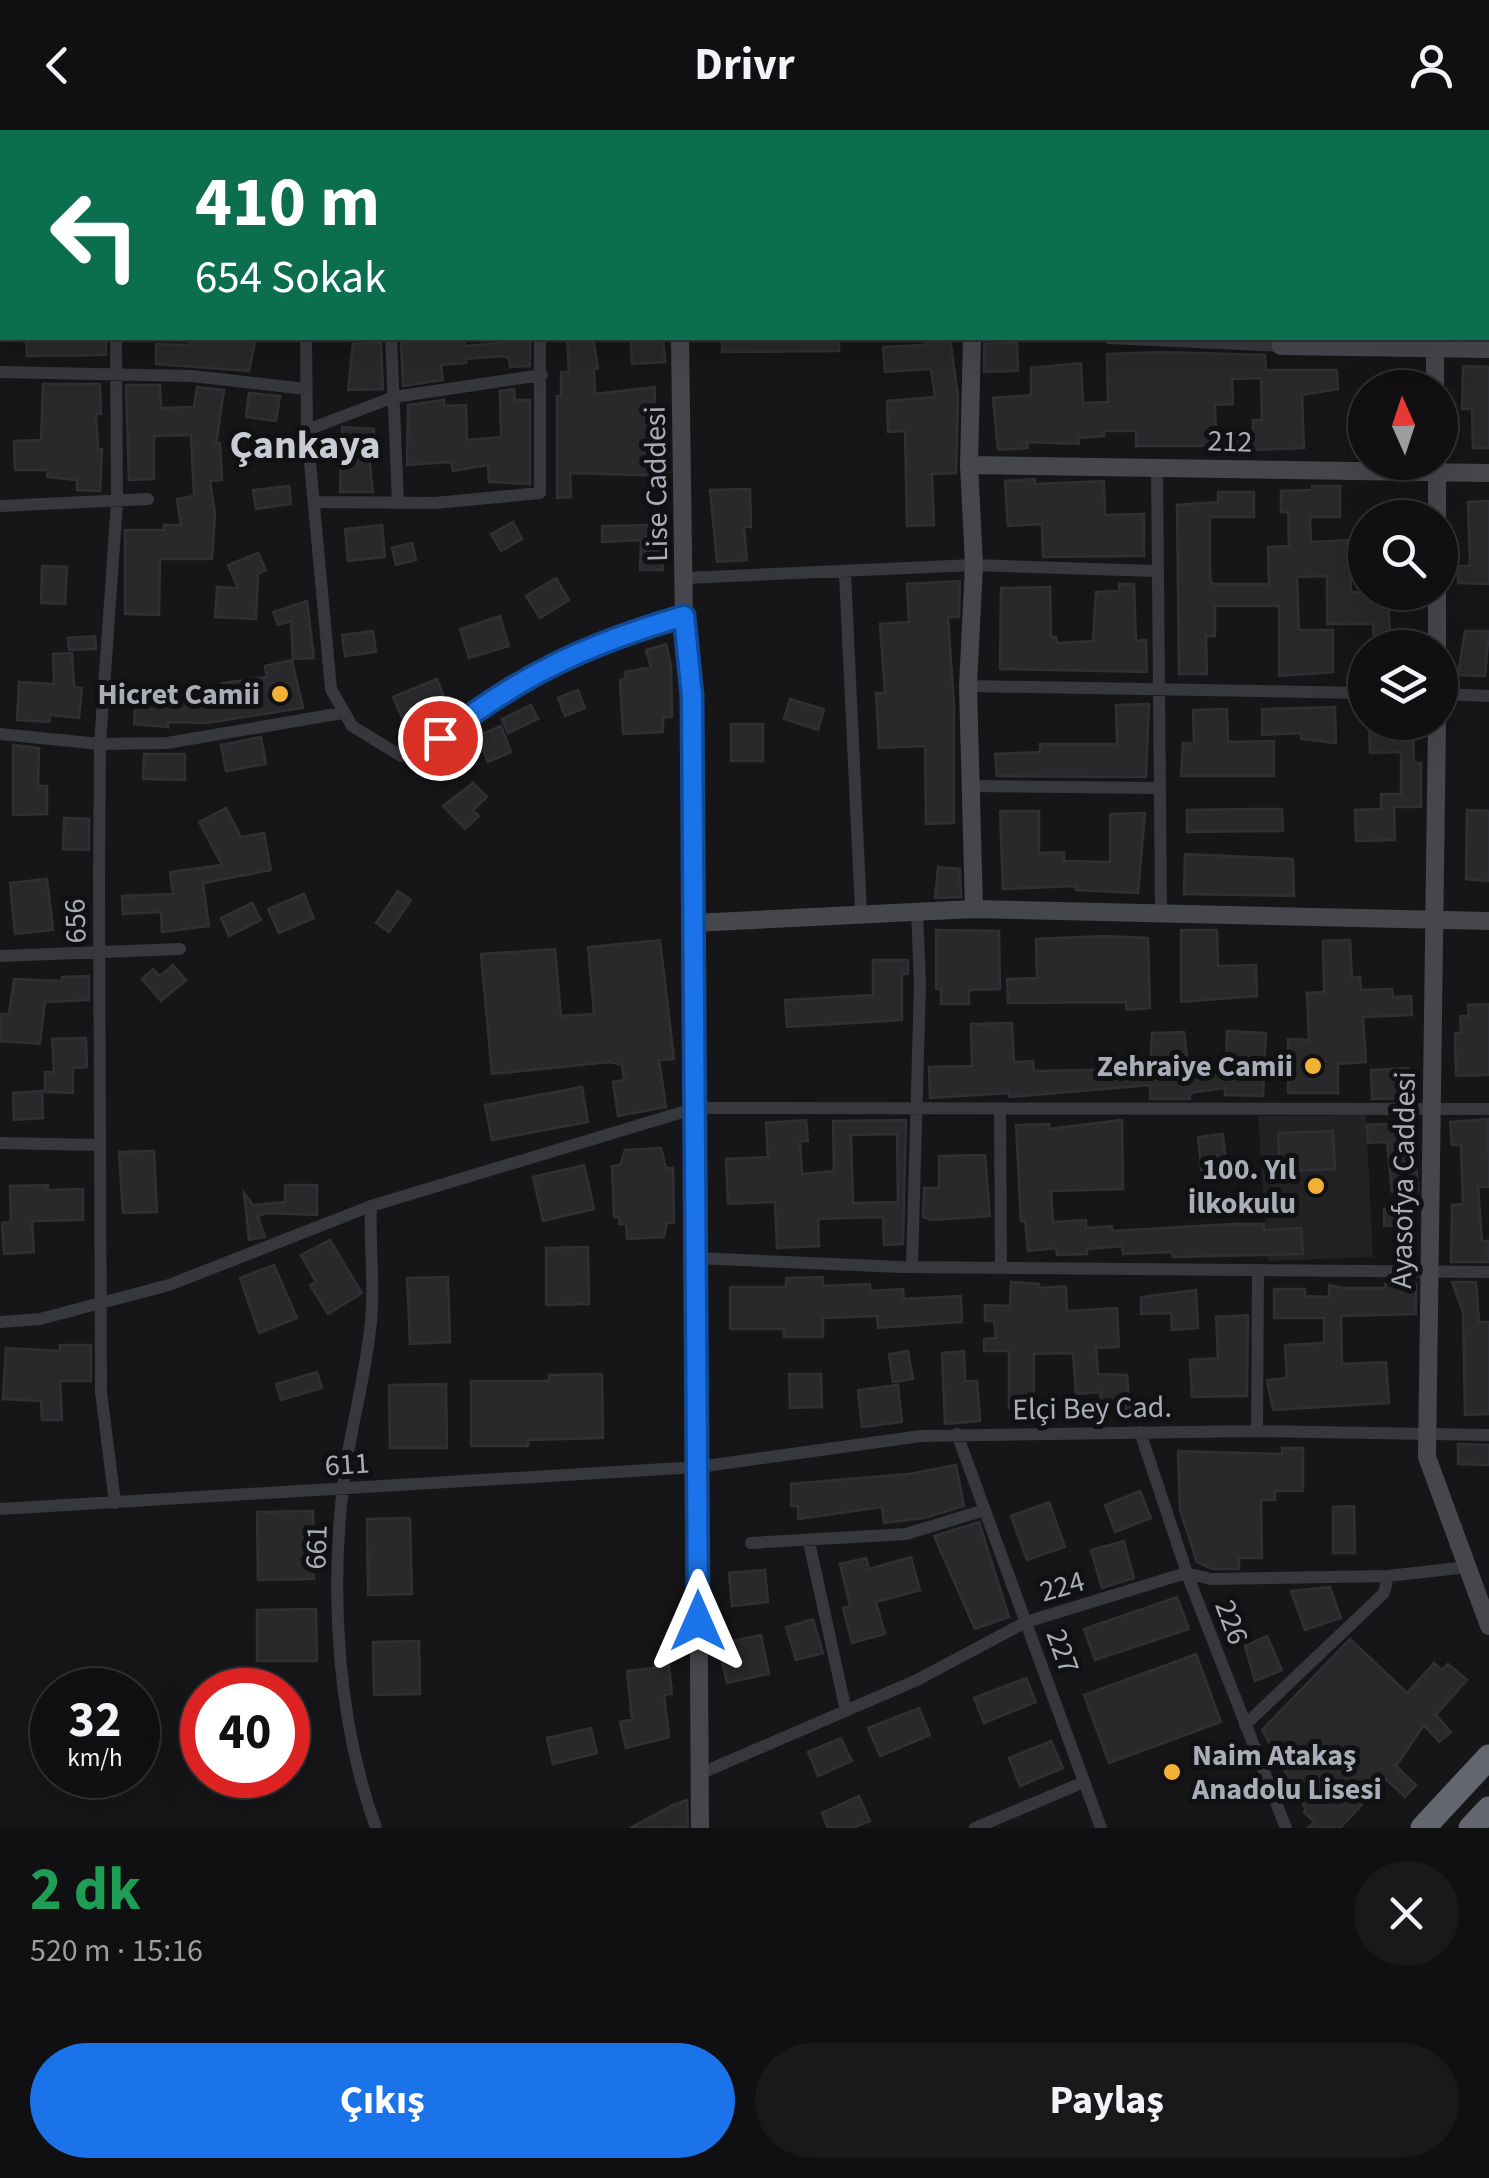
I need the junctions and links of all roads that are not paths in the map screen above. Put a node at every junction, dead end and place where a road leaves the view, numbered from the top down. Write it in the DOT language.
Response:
graph roads {
  1 [pos="116,340"];
  2 [pos="306,340"];
  3 [pos="391,340"];
  4 [pos="540,340"];
  5 [pos="680,340"];
  6 [pos="972,340"];
  7 [pos="1194,340"];
  8 [pos="1281,342"];
  9 [pos="1435,348"];
  10 [pos="1489,349"];
  11 [pos="1436,370"];
  12 [pos="0,372"];
  13 [pos="115,372"];
  14 [pos="542,375"];
  15 [pos="308,389"];
  16 [pos="394,397"];
  17 [pos="308,430"];
  18 [pos="969,465"];
  19 [pos="1156,467"];
  20 [pos="1348,468"];
  21 [pos="1458,470"];
  22 [pos="1489,473"];
  23 [pos="148,499"];
  24 [pos="316,502"];
  25 [pos="398,502"];
  26 [pos="118,503"];
  27 [pos="0,506"];
  28 [pos="974,565"];
  29 [pos="1155,570"];
  30 [pos="845,573"];
  31 [pos="686,578"];
  32 [pos="684,616"];
  33 [pos="968,686"];
  34 [pos="1156,690"];
  35 [pos="1348,693"];
  36 [pos="1458,695"];
  37 [pos="1489,696"];
  38 [pos="342,714"];
  39 [pos="0,734"];
  40 [pos="1437,740"];
  41 [pos="100,744"];
  42 [pos="971,786"];
  43 [pos="1156,788"];
  44 [pos="974,910"];
  45 [pos="917,911"];
  46 [pos="861,912"];
  47 [pos="1160,912"];
  48 [pos="1435,921"];
  49 [pos="1489,921"];
  50 [pos="694,923"];
  51 [pos="180,949"];
  52 [pos="101,954"];
  53 [pos="0,956"];
  54 [pos="696,1108"];
  55 [pos="916,1108"];
  56 [pos="1000,1108"];
  57 [pos="1430,1108"];
  58 [pos="1489,1109"];
  59 [pos="0,1144"];
  60 [pos="99,1145"];
  61 [pos="371,1206"];
  62 [pos="696,1258"];
  63 [pos="912,1268"];
  64 [pos="1001,1268"];
  65 [pos="1258,1270"];
  66 [pos="1430,1271"];
  67 [pos="1489,1272"];
  68 [pos="104,1302"];
  69 [pos="0,1322"];
  70 [pos="1257,1431"];
  71 [pos="1140,1432"];
  72 [pos="957,1434"];
  73 [pos="1426,1434"];
  74 [pos="1489,1435"];
  75 [pos="698,1467"];
  76 [pos="343,1489"];
  77 [pos="114,1503"];
  78 [pos="0,1510"];
  79 [pos="985,1510"];
  80 [pos="809,1542"];
  81 [pos="751,1543"];
  82 [pos="1468,1567"];
  83 [pos="1186,1573"];
  84 [pos="1388,1576"];
  85 [pos="1026,1622"];
  86 [pos="1489,1626"];
  87 [pos="846,1711"];
  88 [pos="1245,1725"];
  89 [pos="1489,1757"];
  90 [pos="697,1775"];
  91 [pos="1084,1782"];
  92 [pos="1489,1809"];
  93 [pos="376,1828"];
  94 [pos="700,1828"];
  95 [pos="974,1828"];
  96 [pos="1101,1828"];
  97 [pos="1286,1828"];
  98 [pos="1423,1828"];
  99 [pos="1470,1828"];
  1 -- 13 [label="street, 656"];
  2 -- 15 [label="street"];
  3 -- 16 [label="street"];
  4 -- 14 [label="street"];
  5 -- 31 [label="street, Lise Caddesi"];
  6 -- 18 [label="street"];
  7 -- 8 [label="street"];
  8 -- 9 [label="street"];
  9 -- 10 [label="street"];
  9 -- 11 [label="street"];
  12 -- 13 [label="street"];
  13 -- 15 [label="street"];
  13 -- 26 [label="street, 656"];
  14 -- 16 [label="street"];
  14 -- 25 [label="street"];
  15 -- 17 [label="street"];
  16 -- 17 [label="street"];
  16 -- 25 [label="street"];
  17 -- 24 [label="street"];
  18 -- 19 [label="street, 212"];
  18 -- 28 [label="street"];
  19 -- 20 [label="street, 212"];
  19 -- 29 [label="street"];
  21 -- 22 [label="street, 212"];
  23 -- 26 [label="street"];
  24 -- 25 [label="street"];
  24 -- 38 [label="street"];
  26 -- 27 [label="street"];
  26 -- 41 [label="street, 656"];
  28 -- 29 [label="street"];
  28 -- 30 [label="street"];
  28 -- 33 [label="street"];
  29 -- 34 [label="street"];
  30 -- 31 [label="street"];
  30 -- 46 [label="street"];
  31 -- 32 [label="street, Lise Caddesi"];
  32 -- 38 [label="street"];
  32 -- 50 [label="street, Lise Caddesi"];
  33 -- 34 [label="street"];
  33 -- 42 [label="street"];
  34 -- 35 [label="street"];
  34 -- 43 [label="street"];
  36 -- 37 [label="street"];
  38 -- 41 [label="street"];
  39 -- 41 [label="street"];
  40 -- 48 [label="street, Ayasofya Caddesi"];
  41 -- 52 [label="street, 656"];
  42 -- 43 [label="street"];
  42 -- 44 [label="street"];
  43 -- 47 [label="street"];
  44 -- 45 [label="street"];
  44 -- 47 [label="street"];
  45 -- 46 [label="street"];
  45 -- 55 [label="street"];
  46 -- 50 [label="street"];
  47 -- 48 [label="street"];
  48 -- 49 [label="street"];
  48 -- 57 [label="street, Ayasofya Caddesi"];
  50 -- 54 [label="street, Lise Caddesi"];
  51 -- 52 [label="street"];
  52 -- 53 [label="street"];
  52 -- 60 [label="street, 656"];
  54 -- 55 [label="street"];
  54 -- 61 [label="street"];
  54 -- 62 [label="street, Lise Caddesi"];
  55 -- 56 [label="street"];
  55 -- 63 [label="street"];
  56 -- 57 [label="street"];
  56 -- 64 [label="street"];
  57 -- 58 [label="street"];
  57 -- 66 [label="street, Ayasofya Caddesi"];
  59 -- 60 [label="street"];
  60 -- 68 [label="street, 656"];
  61 -- 68 [label="street"];
  61 -- 76 [label="street, 661"];
  62 -- 63 [label="street"];
  62 -- 75 [label="street, Lise Caddesi"];
  63 -- 64 [label="street"];
  64 -- 65 [label="street"];
  65 -- 66 [label="street"];
  65 -- 70 [label="street"];
  66 -- 67 [label="street"];
  66 -- 73 [label="street, Ayasofya Caddesi"];
  68 -- 69 [label="street"];
  68 -- 77 [label="street, 656"];
  70 -- 71 [label="street, Elçi Bey Cad."];
  70 -- 73 [label="street, Elçi Bey Cad."];
  71 -- 72 [label="street, Elçi Bey Cad."];
  71 -- 83 [label="street, 226"];
  72 -- 75 [label="street, Elçi Bey Cad."];
  72 -- 79 [label="street, 227"];
  73 -- 74 [label="street, Elçi Bey Cad."];
  73 -- 82 [label="street, Ayasofya Caddesi"];
  75 -- 76 [label="street, 611"];
  75 -- 90 [label="street, Lise Caddesi"];
  76 -- 77 [label="street, 611"];
  76 -- 93 [label="street, 661"];
  77 -- 78 [label="street, 611"];
  79 -- 80 [label="street"];
  79 -- 85 [label="street, 227"];
  80 -- 81 [label="street"];
  80 -- 87 [label="street"];
  82 -- 84 [label="street, 224"];
  82 -- 86 [label="street, Ayasofya Caddesi"];
  83 -- 84 [label="street, 224"];
  83 -- 85 [label="street, 224"];
  83 -- 88 [label="street, 226"];
  84 -- 88 [label="street"];
  85 -- 87 [label="street, 224"];
  85 -- 91 [label="street, 227"];
  87 -- 90 [label="street, 224"];
  88 -- 97 [label="street, 226"];
  89 -- 98 [label="highway"];
  90 -- 94 [label="street, Lise Caddesi"];
  91 -- 95 [label="street"];
  91 -- 96 [label="street, 227"];
  92 -- 99 [label="highway"];
}
